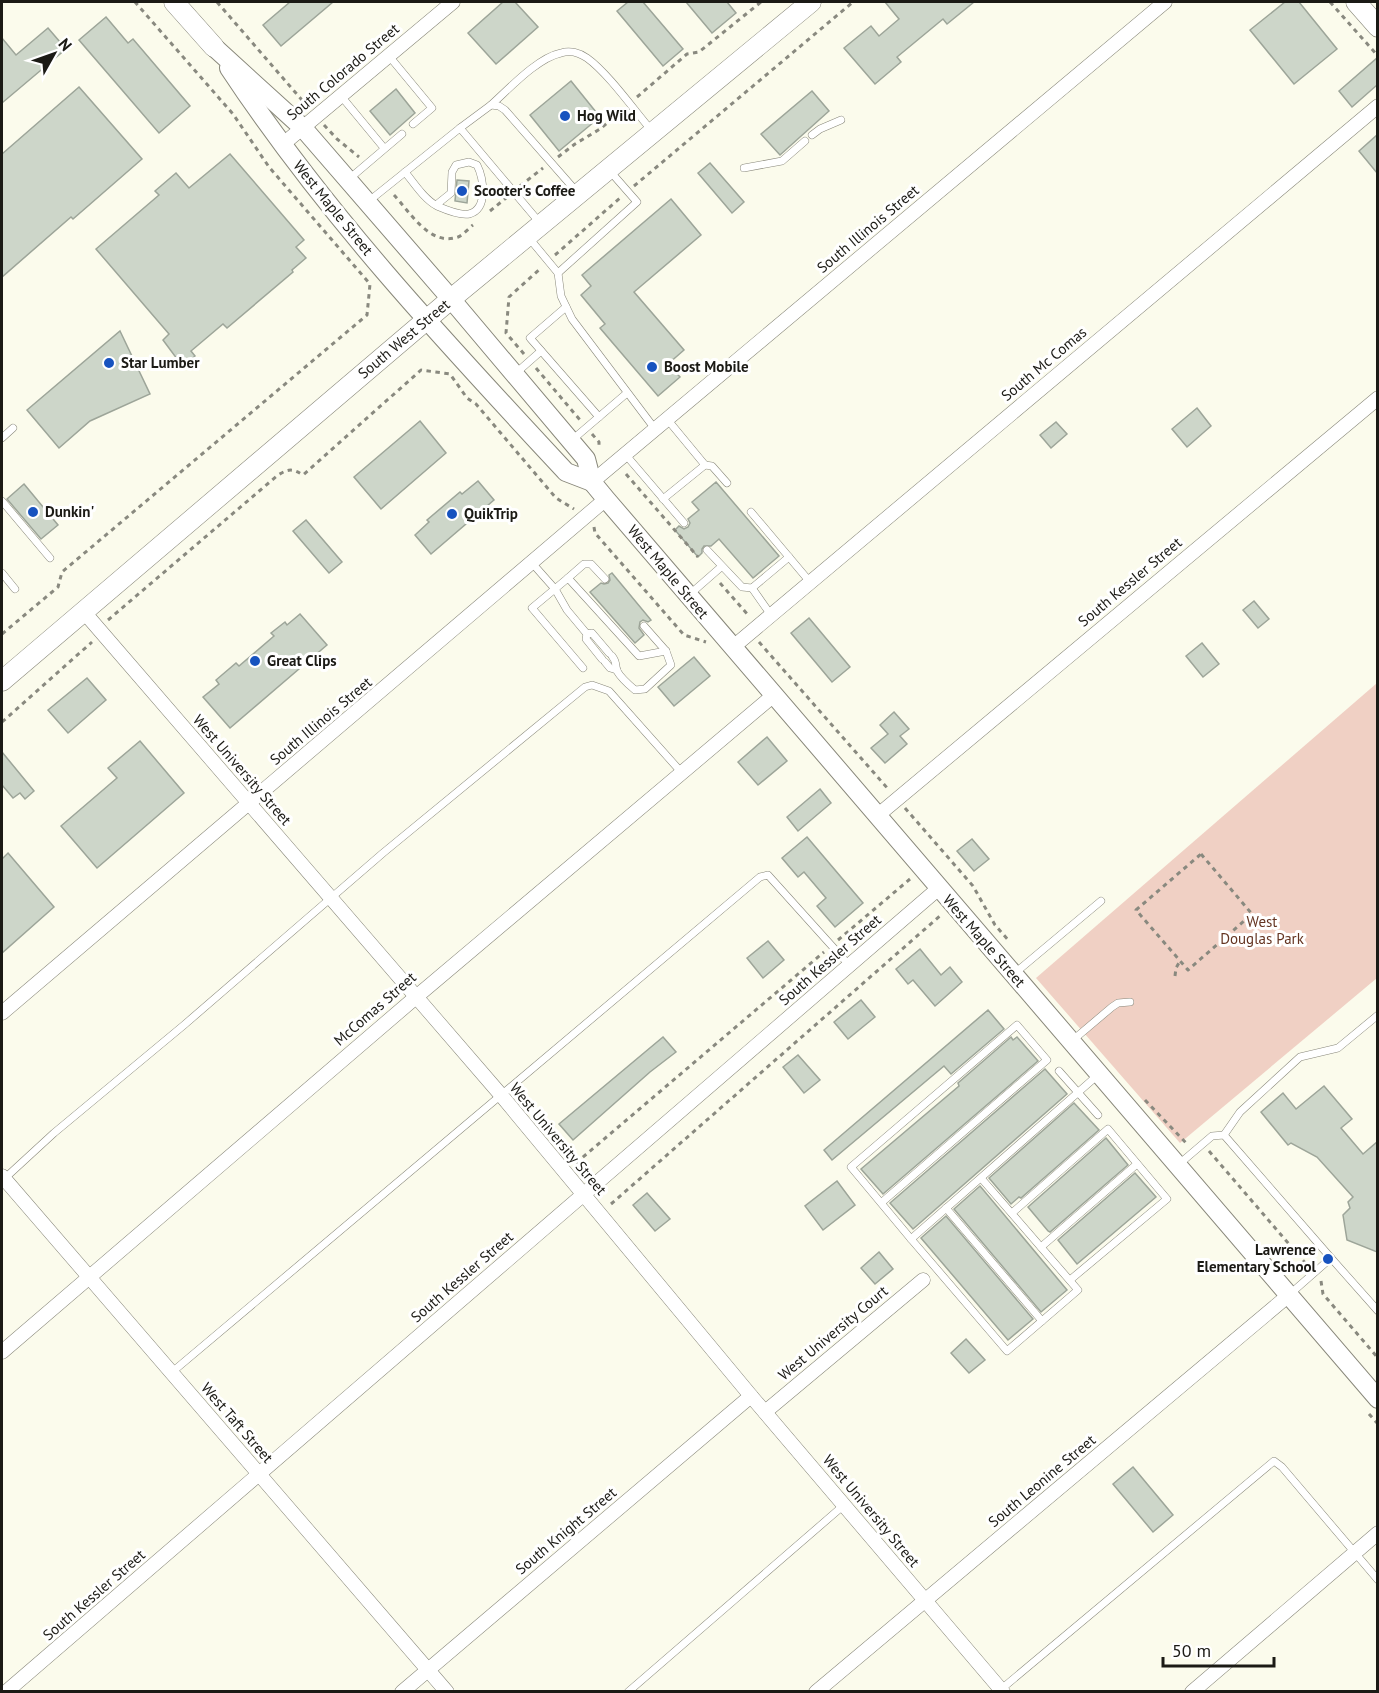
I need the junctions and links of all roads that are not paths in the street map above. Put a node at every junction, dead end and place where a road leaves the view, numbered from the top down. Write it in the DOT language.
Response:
graph roads {
  1 [pos="174,2"];
  2 [pos="453,2"];
  3 [pos="811,2"];
  4 [pos="1165,2"];
  5 [pos="1356,2"];
  6 [pos="1377,27"];
  7 [pos="214,47"];
  8 [pos="389,56"];
  9 [pos="341,96"];
  10 [pos="491,105"];
  11 [pos="1377,106"];
  12 [pos="841,120"];
  13 [pos="413,124"];
  14 [pos="303,128"];
  15 [pos="460,128"];
  16 [pos="653,132"];
  17 [pos="402,134"];
  18 [pos="282,145"];
  19 [pos="384,148"];
  20 [pos="744,168"];
  21 [pos="609,169"];
  22 [pos="405,172"];
  23 [pos="347,180"];
  24 [pos="579,194"];
  25 [pos="436,205"];
  26 [pos="372,208"];
  27 [pos="535,230"];
  28 [pos="353,232"];
  29 [pos="558,273"];
  30 [pos="452,299"];
  31 [pos="566,307"];
  32 [pos="426,321"];
  33 [pos="541,351"];
  34 [pos="515,374"];
  35 [pos="627,393"];
  36 [pos="1377,398"];
  37 [pos="599,417"];
  38 [pos="667,419"];
  39 [pos="13,428"];
  40 [pos="655,429"];
  41 [pos="2,438"];
  42 [pos="571,441"];
  43 [pos="625,454"];
  44 [pos="705,465"];
  45 [pos="592,482"];
  46 [pos="727,483"];
  47 [pos="606,499"];
  48 [pos="663,499"];
  49 [pos="2,501"];
  50 [pos="751,512"];
  51 [pos="684,523"];
  52 [pos="707,550"];
  53 [pos="789,557"];
  54 [pos="50,558"];
  55 [pos="532,563"];
  56 [pos="722,567"];
  57 [pos="2,573"];
  58 [pos="568,578"];
  59 [pos="605,579"];
  60 [pos="810,582"];
  61 [pos="752,588"];
  62 [pos="15,589"];
  63 [pos="555,589"];
  64 [pos="688,596"];
  65 [pos="84,612"];
  66 [pos="771,615"];
  67 [pos="644,626"];
  68 [pos="587,634"];
  69 [pos="732,648"];
  70 [pos="666,651"];
  71 [pos="583,668"];
  72 [pos="617,670"];
  73 [pos="2,681"];
  74 [pos="774,695"];
  75 [pos="682,773"];
  76 [pos="249,804"];
  77 [pos="877,816"];
  78 [pos="933,893"];
  79 [pos="330,898"];
  80 [pos="1101,901"];
  81 [pos="849,965"];
  82 [pos="1013,974"];
  83 [pos="416,997"];
  84 [pos="1130,1002"];
  85 [pos="2,1013"];
  86 [pos="1377,1015"];
  87 [pos="1071,1042"];
  88 [pos="1059,1071"];
  89 [pos="1099,1074"];
  90 [pos="1078,1093"];
  91 [pos="501,1095"];
  92 [pos="1098,1115"];
  93 [pos="1224,1136"];
  94 [pos="1137,1164"];
  95 [pos="1177,1166"];
  96 [pos="3,1178"];
  97 [pos="981,1178"];
  98 [pos="583,1194"];
  99 [pos="881,1203"];
  100 [pos="946,1208"];
  101 [pos="1012,1213"];
  102 [pos="911,1239"];
  103 [pos="1041,1247"];
  104 [pos="1331,1258"];
  105 [pos="89,1277"];
  106 [pos="923,1280"];
  107 [pos="1070,1280"];
  108 [pos="1288,1295"];
  109 [pos="1377,1311"];
  110 [pos="1042,1321"];
  111 [pos="2,1352"];
  112 [pos="171,1373"];
  113 [pos="751,1396"];
  114 [pos="1370,1402"];
  115 [pos="765,1412"];
  116 [pos="259,1474"];
  117 [pos="844,1505"];
  118 [pos="1377,1533"];
  119 [pos="1354,1553"];
  120 [pos="1377,1580"];
  121 [pos="925,1600"];
  122 [pos="428,1670"];
  123 [pos="1001,1691"];
  124 [pos="6,1692"];
  125 [pos="402,1692"];
  126 [pos="447,1692"];
  127 [pos="628,1692"];
  128 [pos="816,1692"];
  129 [pos="1192,1692"];
  1 -- 7 [label="main road, West Maple Street"];
  2 -- 8 [label="street, South Colorado Street"];
  3 -- 16 [label="main road, South West Street"];
  4 -- 38 [label="street, South Illinois Street"];
  5 -- 6 [label="main road"];
  7 -- 14 [label="street, West Maple Street"];
  7 -- 18 [label="street, West Maple Street"];
  8 -- 9 [label="street, South Colorado Street"];
  8 -- 13 [label="lane"];
  9 -- 14 [label="street, South Colorado Street"];
  9 -- 19 [label="lane"];
  10 -- 15 [label="lane"];
  10 -- 16 [label="lane"];
  10 -- 24 [label="lane"];
  11 -- 60 [label="street, South Mc Comas"];
  12 -- 20 [label="lane"];
  14 -- 18 [label="street, South Colorado Street"];
  14 -- 23 [label="street, West Maple Street"];
  15 -- 22 [label="lane"];
  15 -- 27 [label="lane"];
  16 -- 21 [label="main road, South West Street"];
  17 -- 19 [label="lane"];
  18 -- 28 [label="street, West Maple Street"];
  19 -- 23 [label="lane"];
  21 -- 24 [label="main road, South West Street"];
  21 -- 29 [label="lane"];
  22 -- 25 [label="lane"];
  22 -- 26 [label="lane"];
  23 -- 26 [label="street, West Maple Street"];
  24 -- 27 [label="main road, South West Street"];
  25 -- 25 [label="lane"];
  26 -- 28 [label="street"];
  26 -- 30 [label="street, West Maple Street"];
  27 -- 29 [label="lane"];
  27 -- 30 [label="main road, South West Street"];
  28 -- 32 [label="street, West Maple Street"];
  29 -- 31 [label="lane"];
  30 -- 32 [label="main road, South West Street"];
  30 -- 34 [label="street, West Maple Street"];
  31 -- 33 [label="lane"];
  31 -- 35 [label="lane"];
  32 -- 45 [label="street, West Maple Street"];
  32 -- 65 [label="main road, South West Street"];
  33 -- 34 [label="lane"];
  33 -- 37 [label="lane"];
  34 -- 42 [label="street, West Maple Street"];
  35 -- 37 [label="lane"];
  35 -- 40 [label="lane"];
  36 -- 77 [label="street, South Kessler Street"];
  37 -- 42 [label="lane"];
  38 -- 40 [label="street, South Illinois Street"];
  38 -- 44 [label="lane"];
  39 -- 41 [label="lane"];
  40 -- 43 [label="street, South Illinois Street"];
  42 -- 45 [label="street, West Maple Street"];
  43 -- 45 [label="street, South Illinois Street"];
  43 -- 48 [label="lane"];
  44 -- 46 [label="lane"];
  44 -- 48 [label="lane"];
  45 -- 47 [label="street, West Maple Street"];
  47 -- 55 [label="street, South Illinois Street"];
  47 -- 64 [label="street, West Maple Street"];
  48 -- 51 [label="lane"];
  49 -- 54 [label="lane"];
  50 -- 53 [label="lane"];
  52 -- 56 [label="lane"];
  53 -- 60 [label="lane"];
  53 -- 61 [label="lane"];
  55 -- 63 [label="lane"];
  55 -- 76 [label="street, South Illinois Street"];
  56 -- 61 [label="lane"];
  56 -- 64 [label="lane"];
  57 -- 62 [label="lane"];
  58 -- 59 [label="lane"];
  58 -- 63 [label="lane"];
  58 -- 70 [label="lane"];
  60 -- 66 [label="street, South Mc Comas"];
  61 -- 66 [label="lane"];
  63 -- 68 [label="lane"];
  63 -- 71 [label="lane"];
  64 -- 69 [label="street, West Maple Street"];
  65 -- 73 [label="main road, South West Street"];
  65 -- 76 [label="street, West University Street"];
  66 -- 69 [label="street, South Mc Comas"];
  67 -- 70 [label="lane"];
  68 -- 72 [label="lane"];
  68 -- 72 [label="lane"];
  69 -- 74 [label="street, West Maple Street"];
  70 -- 72 [label="lane"];
  74 -- 75 [label="street, McComas Street"];
  74 -- 77 [label="street, West Maple Street"];
  75 -- 79 [label="lane"];
  75 -- 83 [label="street, McComas Street"];
  76 -- 79 [label="street, West University Street"];
  76 -- 85 [label="street, South Illinois Street"];
  77 -- 78 [label="street, West Maple Street"];
  78 -- 81 [label="street, South Kessler Street"];
  78 -- 82 [label="street, West Maple Street"];
  79 -- 83 [label="street, West University Street"];
  79 -- 96 [label="lane"];
  80 -- 82 [label="lane"];
  81 -- 91 [label="lane"];
  81 -- 98 [label="street, South Kessler Street"];
  82 -- 87 [label="street, West Maple Street"];
  83 -- 91 [label="street, West University Street"];
  83 -- 105 [label="street, McComas Street"];
  84 -- 87 [label="lane"];
  86 -- 93 [label="lane"];
  87 -- 89 [label="street, West Maple Street"];
  88 -- 90 [label="lane"];
  89 -- 90 [label="lane"];
  89 -- 95 [label="street, West Maple Street"];
  90 -- 92 [label="lane"];
  90 -- 97 [label="lane"];
  91 -- 98 [label="street, West University Street"];
  91 -- 112 [label="lane"];
  93 -- 95 [label="lane"];
  93 -- 104 [label="lane"];
  94 -- 101 [label="lane"];
  94 -- 103 [label="lane"];
  94 -- 107 [label="lane"];
  95 -- 108 [label="street, West Maple Street"];
  96 -- 105 [label="street, West Taft Street"];
  97 -- 100 [label="lane"];
  97 -- 101 [label="lane"];
  98 -- 113 [label="street, West University Street"];
  98 -- 116 [label="street, South Kessler Street"];
  99 -- 99 [label="lane"];
  99 -- 102 [label="lane"];
  100 -- 102 [label="lane"];
  100 -- 110 [label="lane"];
  101 -- 103 [label="lane"];
  102 -- 110 [label="lane"];
  103 -- 107 [label="lane"];
  104 -- 108 [label="lane"];
  104 -- 109 [label="lane"];
  105 -- 111 [label="street, McComas Street"];
  105 -- 112 [label="street, West Taft Street"];
  106 -- 115 [label="street, West University Court"];
  107 -- 110 [label="lane"];
  108 -- 114 [label="street, West Maple Street"];
  108 -- 121 [label="street, South Leonine Street"];
  112 -- 116 [label="street, West Taft Street"];
  113 -- 115 [label="street, West University Street"];
  113 -- 122 [label="street, South Knight Street"];
  115 -- 117 [label="street, West University Street"];
  116 -- 122 [label="street, West Taft Street"];
  116 -- 124 [label="street, South Kessler Street"];
  117 -- 121 [label="street, West University Street"];
  117 -- 127 [label="lane"];
  118 -- 119 [label="street"];
  119 -- 120 [label="lane"];
  119 -- 123 [label="lane"];
  119 -- 129 [label="street"];
  121 -- 123 [label="street, West University Street"];
  121 -- 128 [label="street, South Leonine Street"];
  122 -- 125 [label="street, South Knight Street"];
  122 -- 126 [label="street, West Taft Street"];
}
